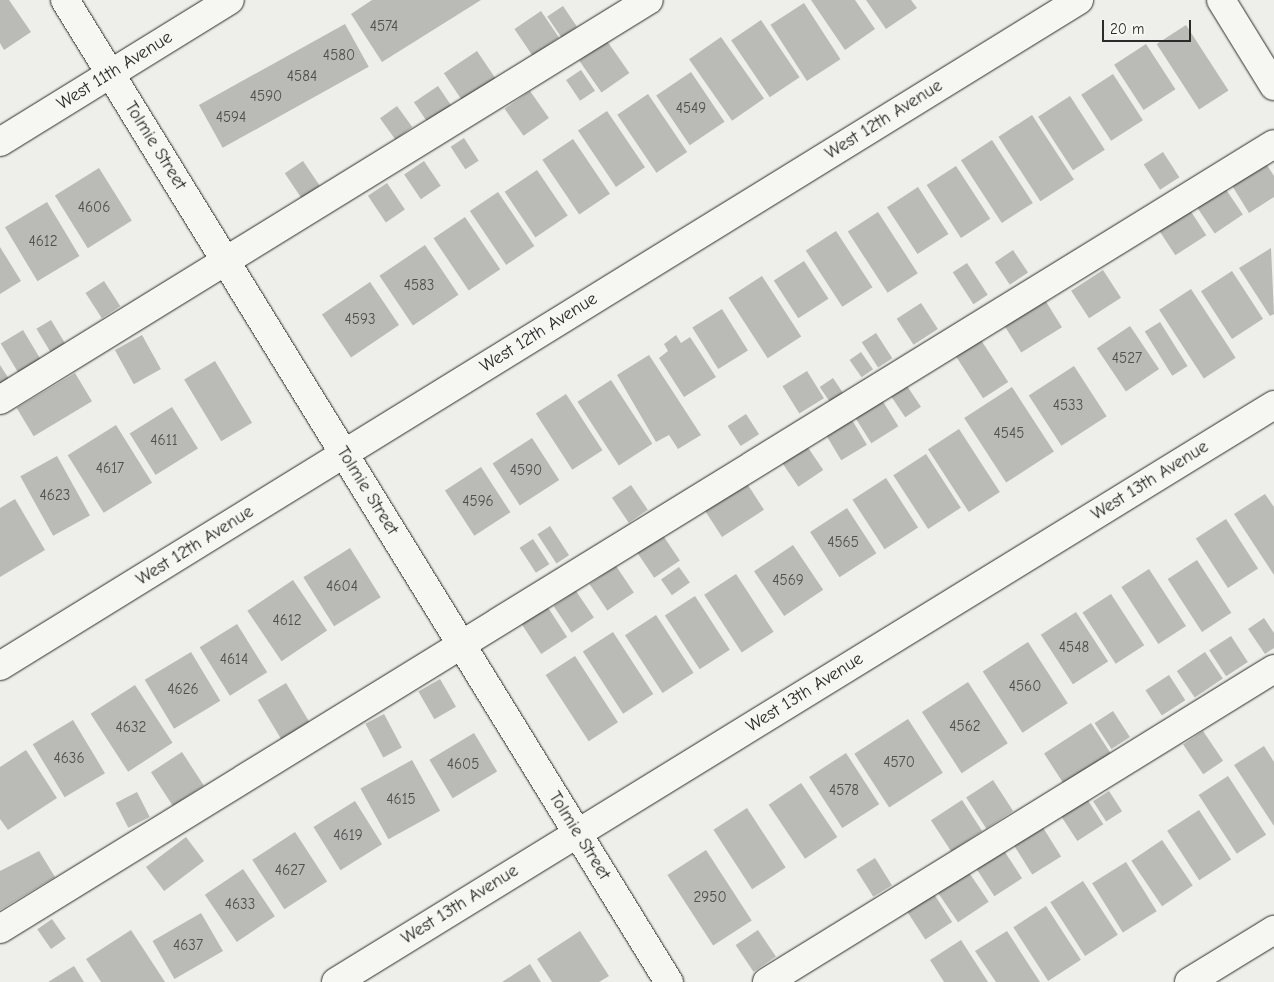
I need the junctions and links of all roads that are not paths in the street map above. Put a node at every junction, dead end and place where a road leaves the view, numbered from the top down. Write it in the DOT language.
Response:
graph roads {
  1 [pos="65,0"];
  2 [pos="230,0"];
  3 [pos="649,0"];
  4 [pos="1079,0"];
  5 [pos="1221,0"];
  6 [pos="110,74"];
  7 [pos="1274,86"];
  8 [pos="0,142"];
  9 [pos="1274,144"];
  10 [pos="226,262"];
  11 [pos="0,400"];
  12 [pos="1274,405"];
  13 [pos="344,454"];
  14 [pos="460,643"];
  15 [pos="0,666"];
  16 [pos="1274,670"];
  17 [pos="577,833"];
  18 [pos="0,929"];
  19 [pos="1274,930"];
  20 [pos="336,982"];
  21 [pos="669,982"];
  22 [pos="767,982"];
  23 [pos="1189,982"];
  1 -- 6 [label="street, Tolmie Street"];
  2 -- 6 [label="street, West 11th Avenue"];
  3 -- 10 [label="street"];
  4 -- 13 [label="street, West 12th Avenue"];
  5 -- 7 [label="street"];
  6 -- 8 [label="street, West 11th Avenue"];
  6 -- 10 [label="street, Tolmie Street"];
  9 -- 14 [label="street"];
  10 -- 11 [label="street"];
  10 -- 13 [label="street, Tolmie Street"];
  12 -- 17 [label="street, West 13th Avenue"];
  13 -- 14 [label="street, Tolmie Street"];
  13 -- 15 [label="street, West 12th Avenue"];
  14 -- 17 [label="street, Tolmie Street"];
  14 -- 18 [label="street"];
  16 -- 22 [label="street"];
  17 -- 20 [label="street, West 13th Avenue"];
  17 -- 21 [label="street, Tolmie Street"];
  19 -- 23 [label="street"];
}
